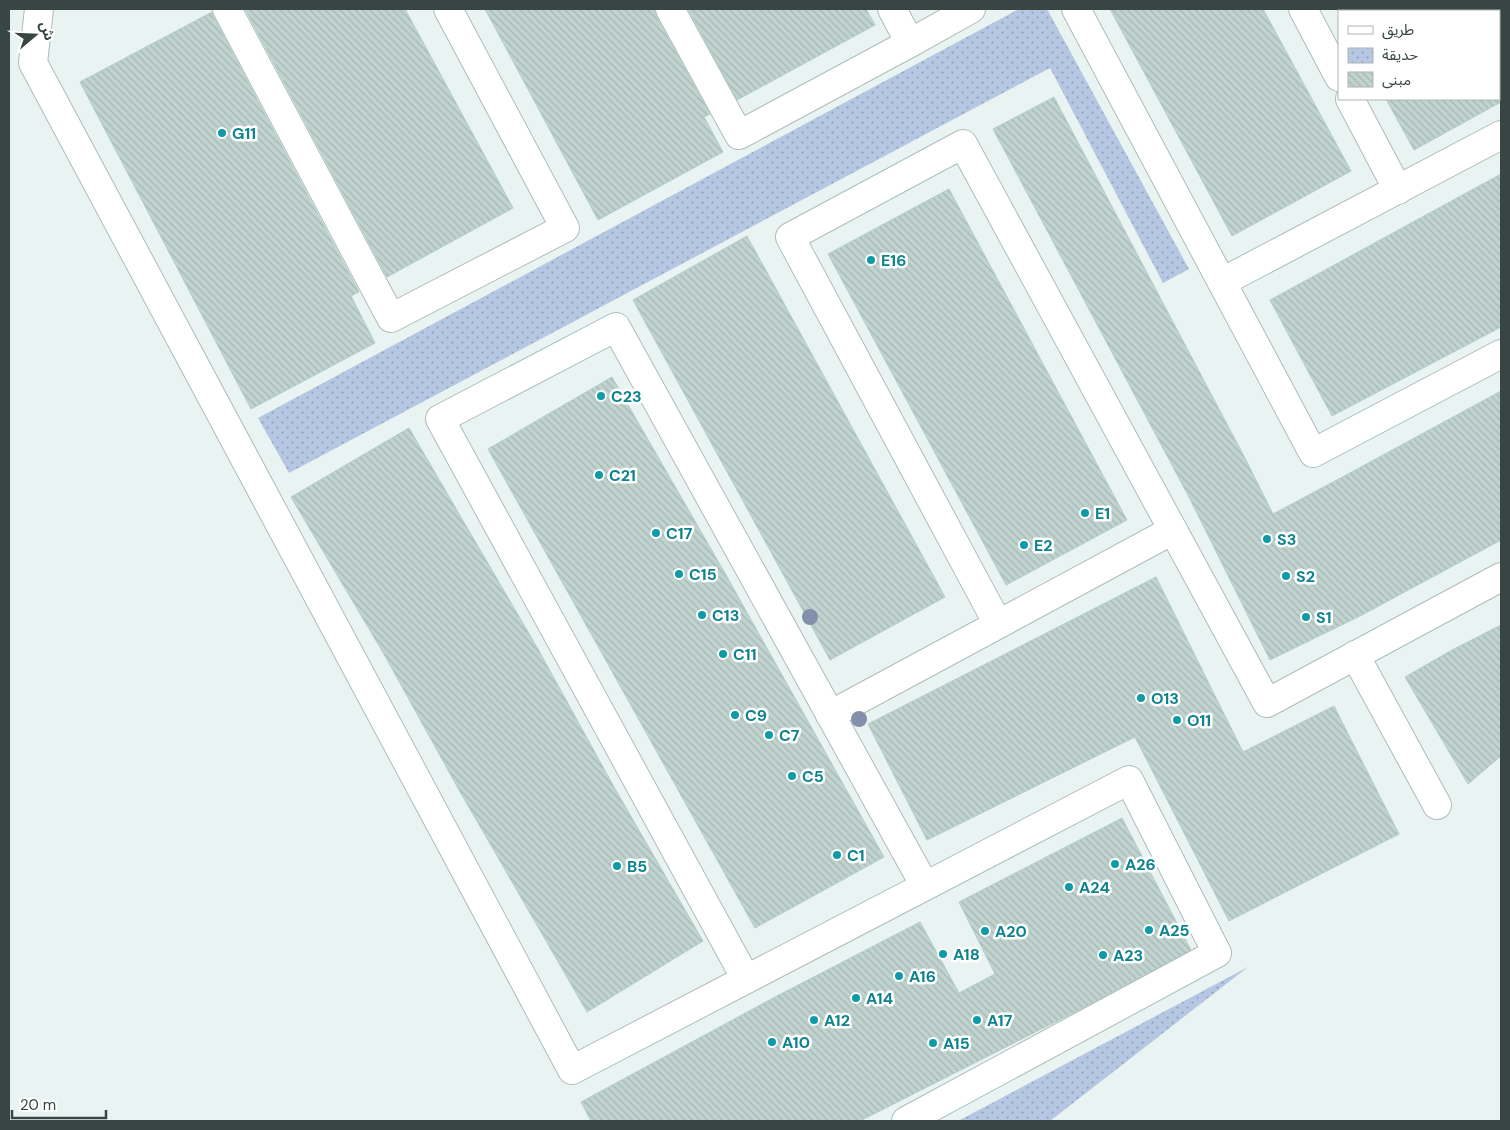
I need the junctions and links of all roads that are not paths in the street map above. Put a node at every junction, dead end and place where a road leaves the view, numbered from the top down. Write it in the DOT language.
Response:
graph roads {
  1 [pos="39,9"];
  2 [pos="227,9"];
  3 [pos="448,9"];
  4 [pos="670,9"];
  5 [pos="892,9"];
  6 [pos="971,9"];
  7 [pos="1076,9"];
  8 [pos="1303,9"];
  9 [pos="910,43"];
  10 [pos="1338,75"];
  11 [pos="1351,100"];
  12 [pos="1501,135"];
  13 [pos="1398,190"];
  14 [pos="1222,282"];
  15 [pos="1501,354"];
  16 [pos="1173,530"];
  17 [pos="1501,577"];
  18 [pos="998,624"];
  19 [pos="1355,655"];
  20 [pos="830,715"];
  21 [pos="1437,805"];
  22 [pos="925,886"];
  23 [pos="746,979"];
  24 [pos="906,1121"];
  1 -- 23 [label="street"];
  2 -- 3 [label="street"];
  4 -- 9 [label="street"];
  5 -- 9 [label="street"];
  6 -- 9 [label="street"];
  7 -- 14 [label="street"];
  8 -- 10 [label="street"];
  11 -- 13 [label="street"];
  12 -- 13 [label="street"];
  13 -- 14 [label="street"];
  14 -- 15 [label="street"];
  16 -- 18 [label="street"];
  16 -- 18 [label="street"];
  16 -- 19 [label="street"];
  17 -- 19 [label="street"];
  18 -- 20 [label="street"];
  19 -- 21 [label="street"];
  20 -- 22 [label="street"];
  20 -- 23 [label="street"];
  22 -- 23 [label="street"];
  22 -- 24 [label="street"];
}
